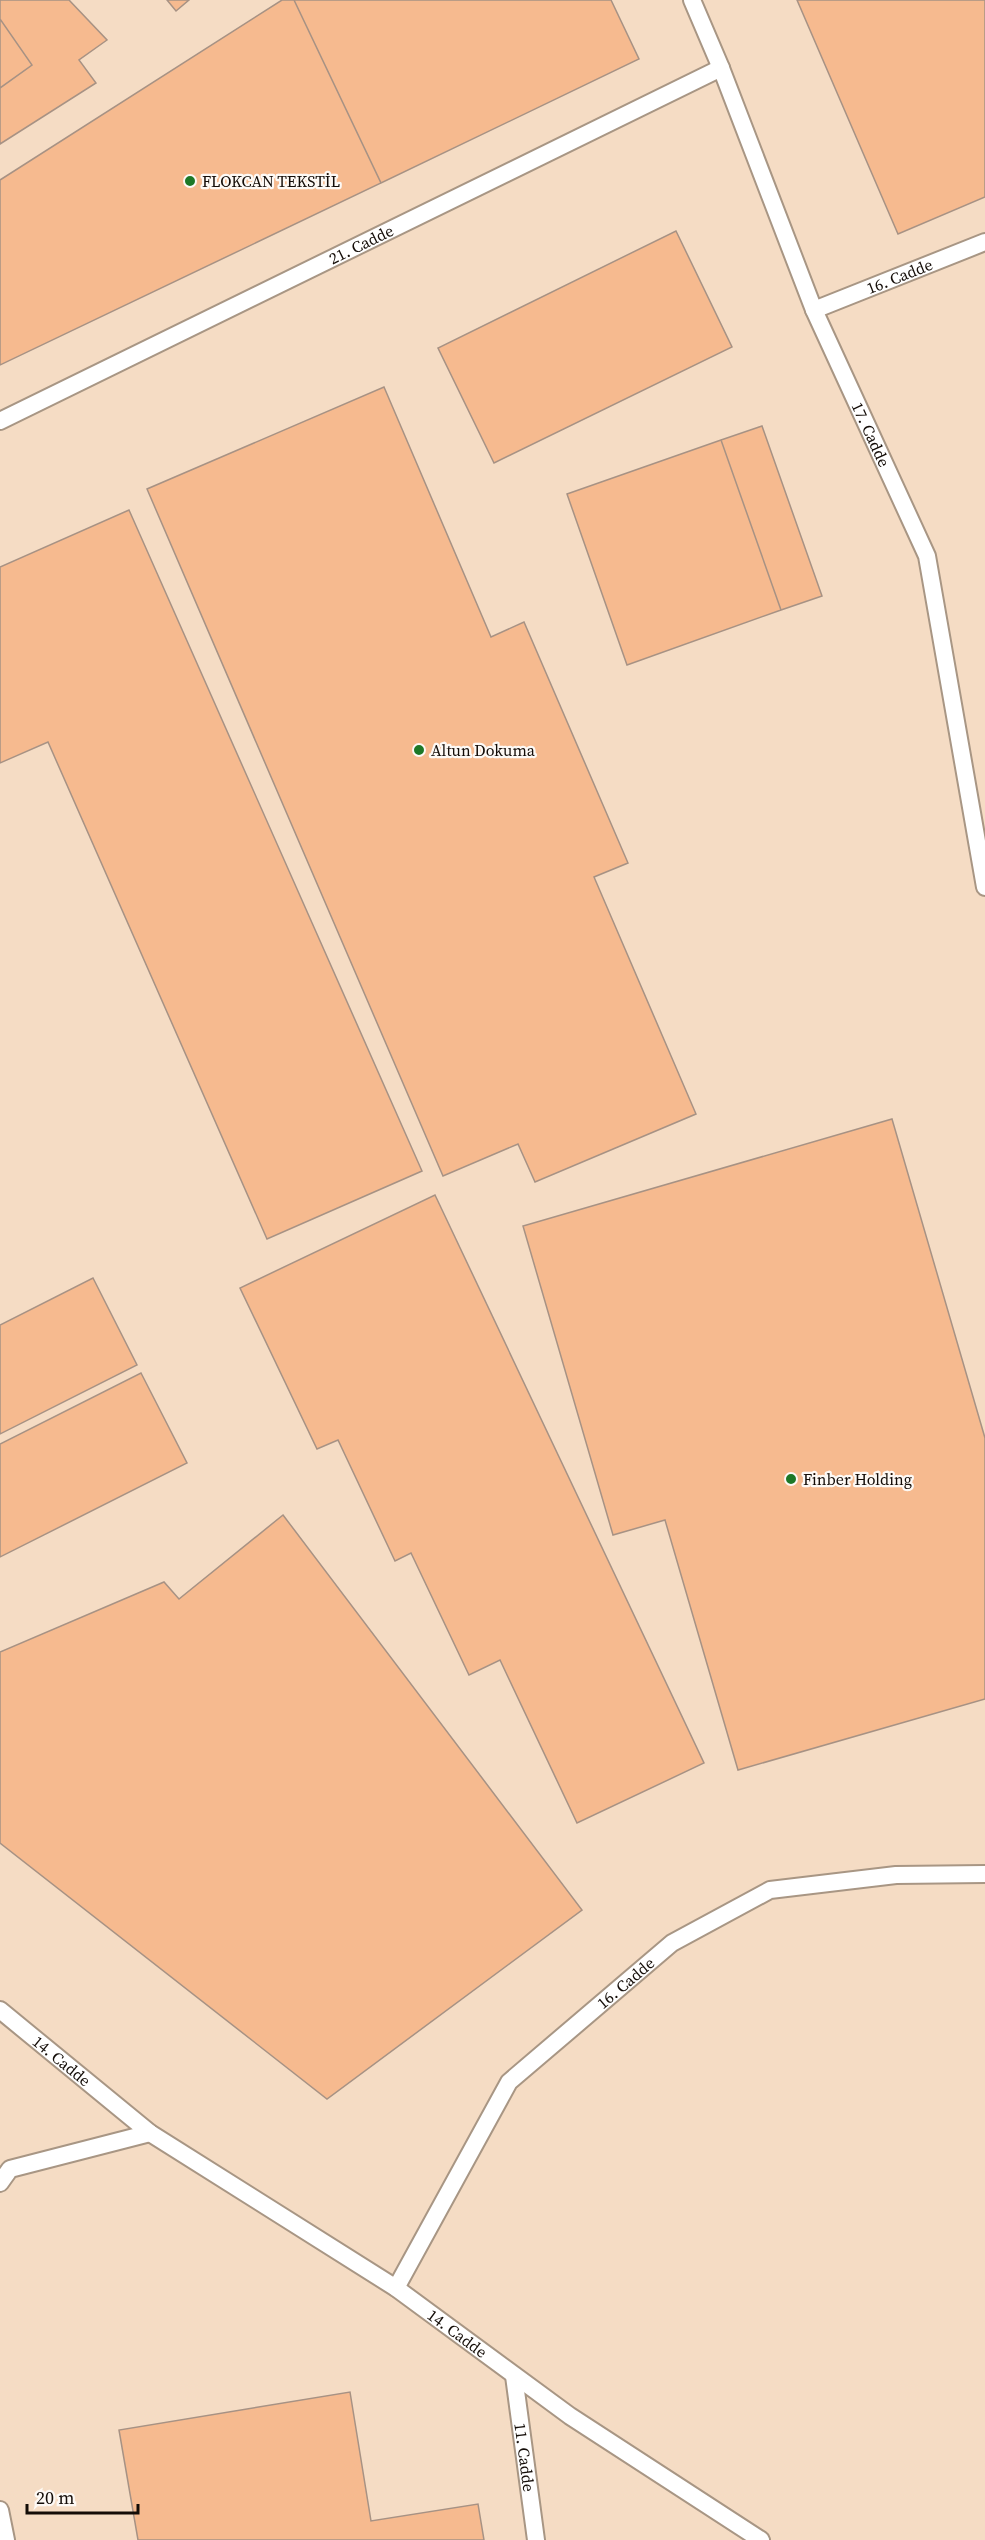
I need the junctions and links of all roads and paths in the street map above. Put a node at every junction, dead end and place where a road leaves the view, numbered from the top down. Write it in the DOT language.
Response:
graph roads {
  1 [pos="692,0"];
  2 [pos="721,68"];
  3 [pos="985,242"];
  4 [pos="814,310"];
  5 [pos="0,421"];
  6 [pos="985,887"];
  7 [pos="985,1874"];
  8 [pos="0,2010"];
  9 [pos="150,2133"];
  10 [pos="0,2183"];
  11 [pos="396,2288"];
  12 [pos="514,2376"];
  13 [pos="0,2510"];
  14 [pos="6,2540"];
  15 [pos="536,2540"];
  16 [pos="761,2540"];
  1 -- 2 [label="lane, 17. Cadde"];
  2 -- 4 [label="lane, 17. Cadde"];
  2 -- 5 [label="lane, 21. Cadde"];
  3 -- 4 [label="lane, 16. Cadde"];
  4 -- 6 [label="lane, 17. Cadde"];
  7 -- 11 [label="lane, 16. Cadde"];
  8 -- 9 [label="lane, 14. Cadde"];
  9 -- 10 [label="lane"];
  9 -- 11 [label="lane, 14. Cadde"];
  11 -- 12 [label="lane, 14. Cadde"];
  12 -- 15 [label="lane, 11. Cadde"];
  12 -- 16 [label="lane, 14. Cadde"];
  13 -- 14 [label="lane"];
}
